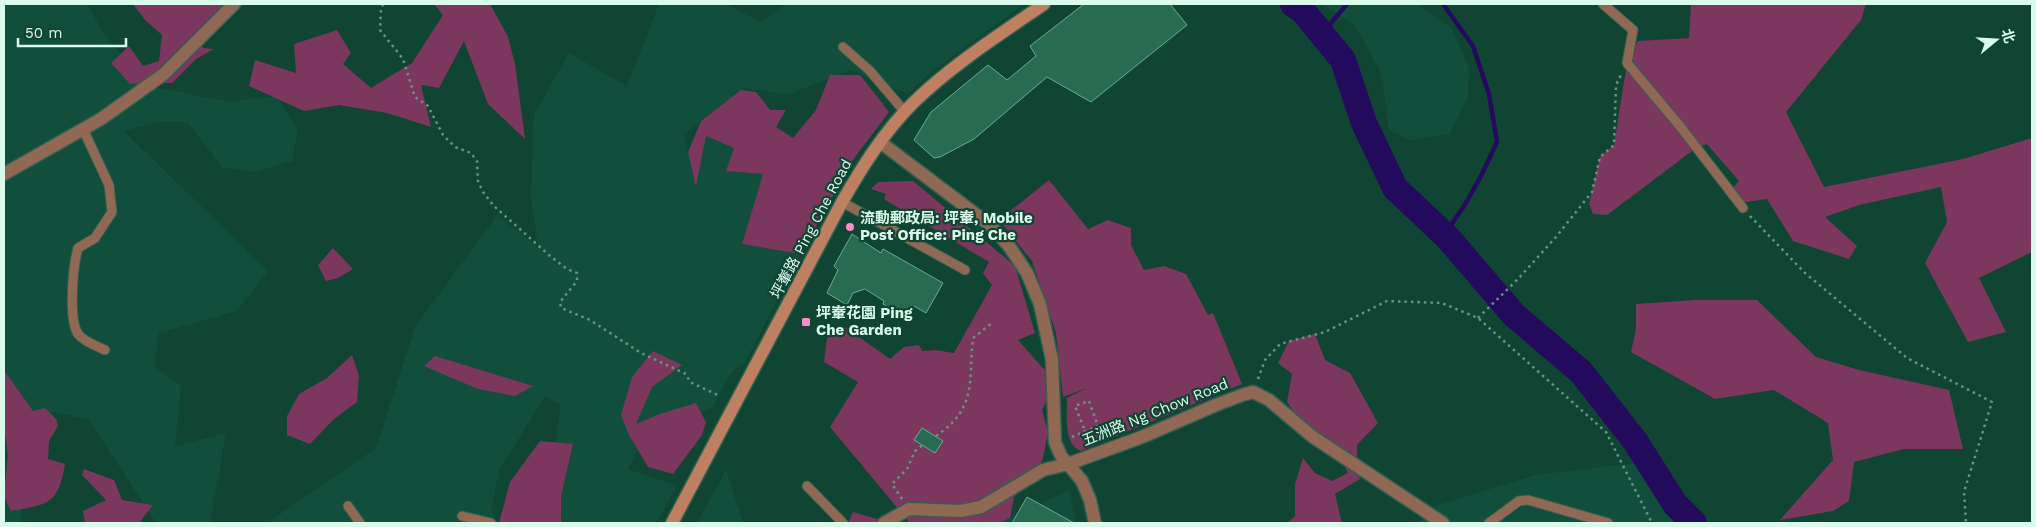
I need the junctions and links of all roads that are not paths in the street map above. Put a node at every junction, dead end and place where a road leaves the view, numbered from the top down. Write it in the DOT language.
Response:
graph roads {
  1 [pos="234,4"];
  2 [pos="1044,4"];
  3 [pos="1603,4"];
  4 [pos="843,47"];
  5 [pos="904,112"];
  6 [pos="83,129"];
  7 [pos="880,142"];
  8 [pos="4,174"];
  9 [pos="842,202"];
  10 [pos="1743,208"];
  11 [pos="965,270"];
  12 [pos="105,350"];
  13 [pos="1068,464"];
  14 [pos="807,486"];
  15 [pos="348,506"];
  16 [pos="462,516"];
  17 [pos="360,523"];
  18 [pos="492,523"];
  19 [pos="672,523"];
  20 [pos="843,523"];
  21 [pos="884,523"];
  22 [pos="1095,523"];
  23 [pos="1443,523"];
  24 [pos="1489,523"];
  25 [pos="1608,523"];
  1 -- 6 [label="street"];
  2 -- 5 [label="street, 坪輋路 Ping Che Road"];
  3 -- 10 [label="lane"];
  4 -- 5 [label="lane"];
  5 -- 7 [label="street, 坪輋路 Ping Che Road"];
  6 -- 8 [label="street"];
  6 -- 12 [label="lane"];
  7 -- 9 [label="street, 坪輋路 Ping Che Road"];
  7 -- 13 [label="street"];
  9 -- 11 [label="lane"];
  9 -- 19 [label="street, 坪輋路 Ping Che Road"];
  13 -- 21 [label="street, 五洲路 Ng Chow Road"];
  13 -- 22 [label="street"];
  13 -- 23 [label="street, 五洲路 Ng Chow Road"];
  14 -- 20 [label="lane"];
  15 -- 17 [label="lane"];
  16 -- 18 [label="lane"];
  24 -- 25 [label="lane"];
}
